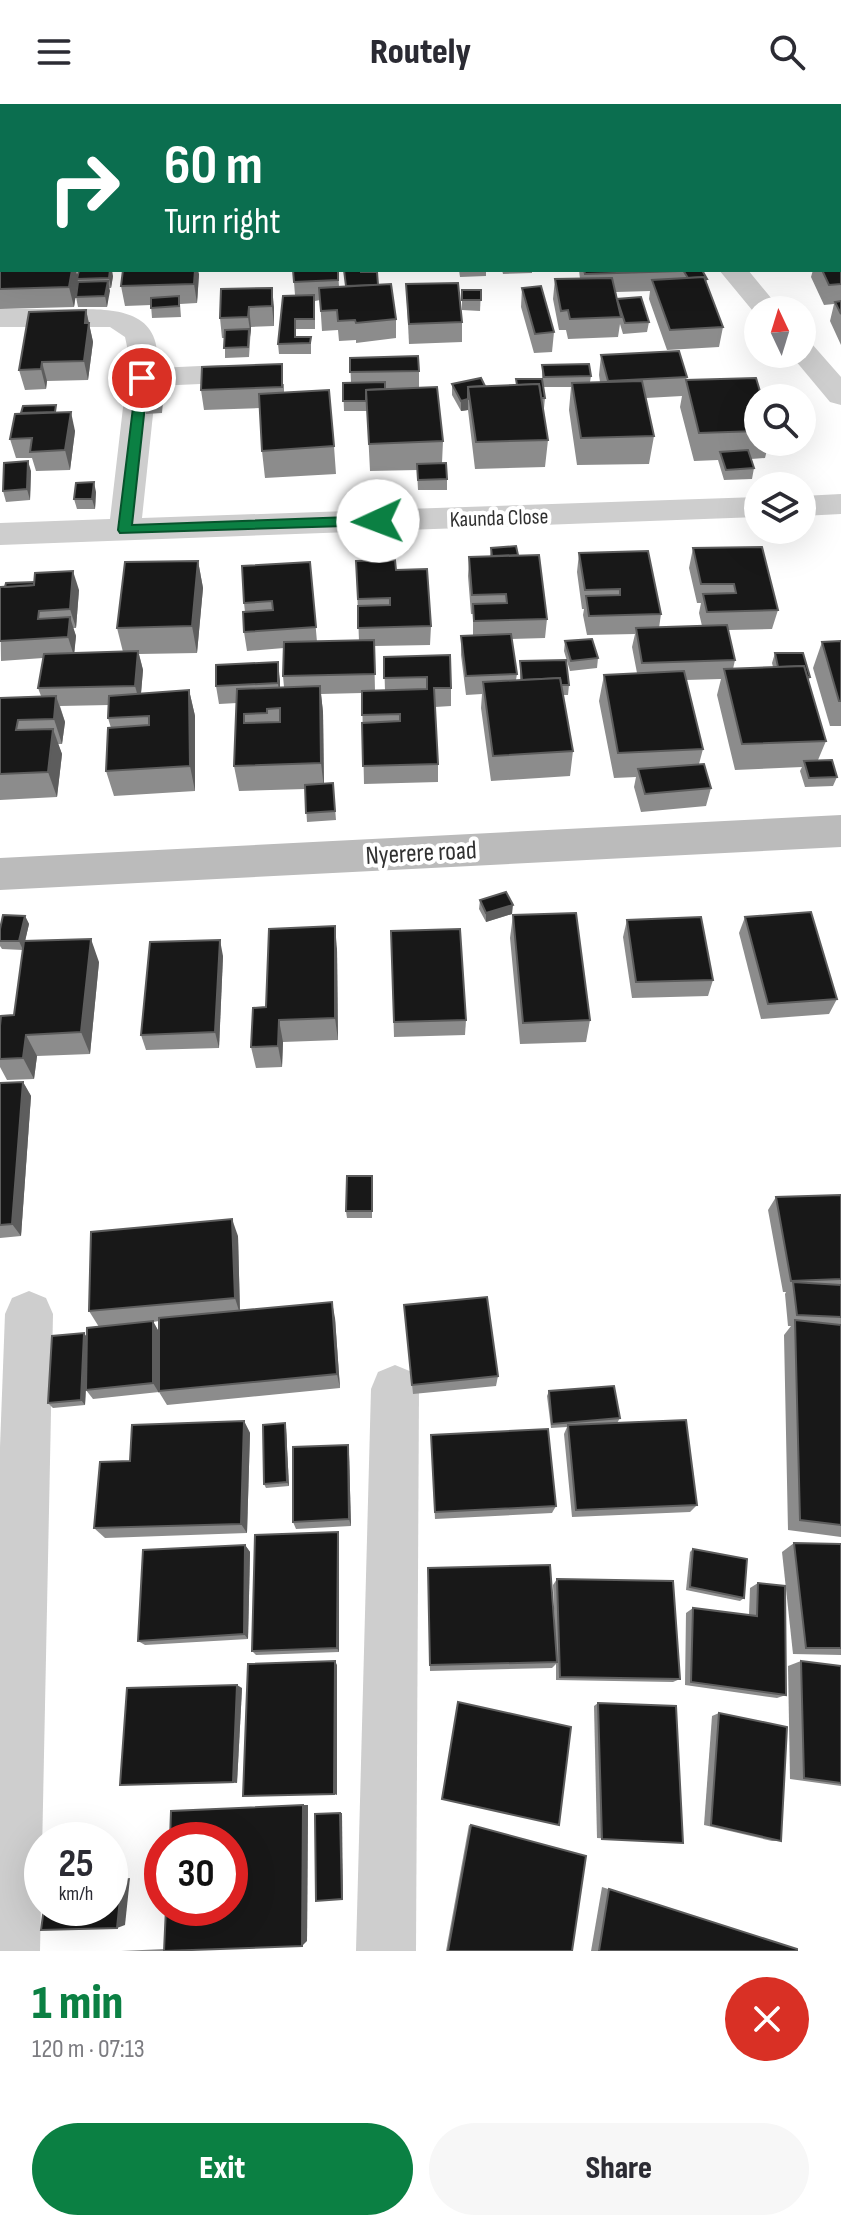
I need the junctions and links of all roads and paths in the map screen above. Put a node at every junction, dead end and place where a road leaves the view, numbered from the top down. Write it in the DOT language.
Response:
graph roads {
  1 [pos="735,272"];
  2 [pos="755,296"];
  3 [pos="0,318"];
  4 [pos="816,367"];
  5 [pos="222,374"];
  6 [pos="142,378"];
  7 [pos="841,396"];
  8 [pos="841,504"];
  9 [pos="816,505"];
  10 [pos="744,508"];
  11 [pos="125,530"];
  12 [pos="0,534"];
  13 [pos="841,831"];
  14 [pos="0,874"];
  15 [pos="29,1314"];
  16 [pos="395,1389"];
  17 [pos="10,1951"];
  18 [pos="386,1951"];
  1 -- 2 [label="street"];
  3 -- 6 [label="street"];
  4 -- 7 [label="street"];
  5 -- 6 [label="street"];
  6 -- 11 [label="street"];
  8 -- 9 [label="street"];
  10 -- 11 [label="street, Kaunda Close"];
  11 -- 12 [label="street, Kaunda Close"];
  13 -- 14 [label="street, Nyerere road"];
  15 -- 17 [label="street"];
  16 -- 18 [label="street"];
}
